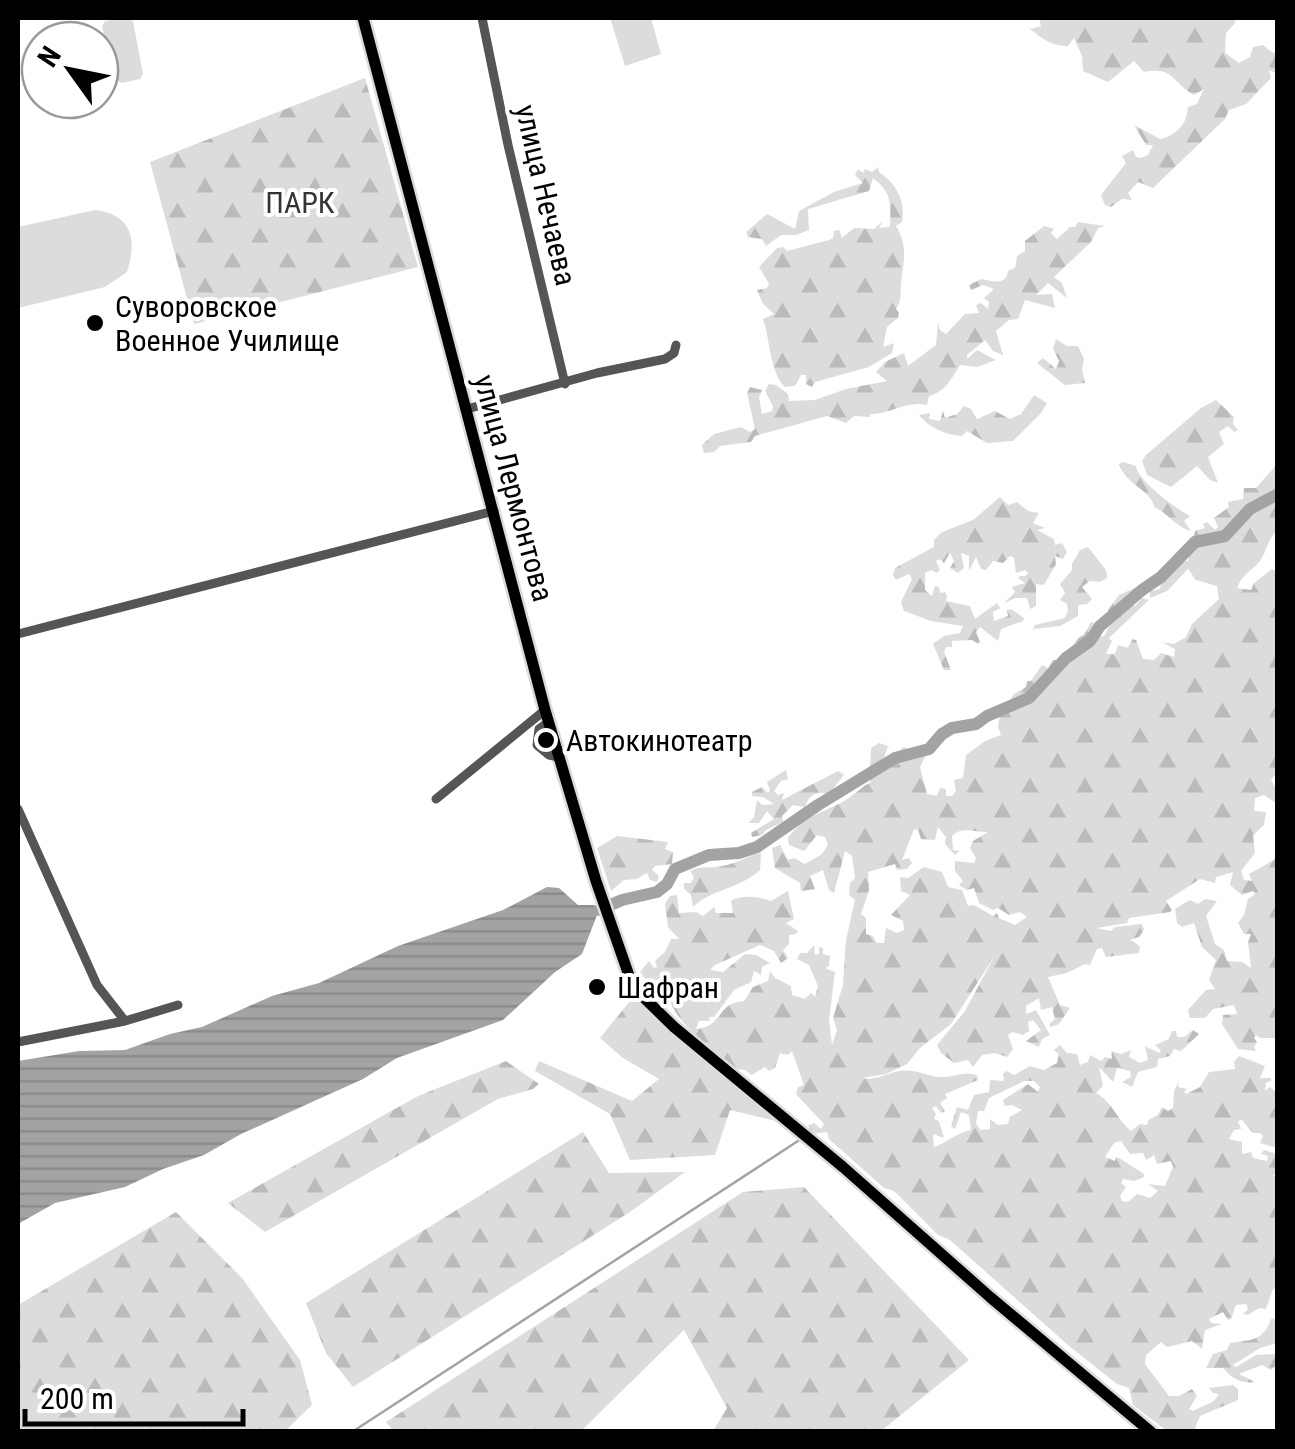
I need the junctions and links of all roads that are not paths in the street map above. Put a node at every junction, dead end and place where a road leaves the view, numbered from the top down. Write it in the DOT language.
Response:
graph roads {
  1 [pos="363,18"];
  2 [pos="482,18"];
  3 [pos="676,344"];
  4 [pos="565,384"];
  5 [pos="467,409"];
  6 [pos="494,511"];
  7 [pos="18,634"];
  8 [pos="547,716"];
  9 [pos="436,800"];
  10 [pos="18,809"];
  11 [pos="30,838"];
  12 [pos="18,844"];
  13 [pos="178,1005"];
  14 [pos="125,1021"];
  15 [pos="18,1042"];
  16 [pos="1151,1432"];
  1 -- 5 [label="main road, улица Лермонтова"];
  2 -- 4 [label="street, улица Нечаева"];
  3 -- 4 [label="street"];
  4 -- 5 [label="street"];
  5 -- 6 [label="main road, улица Лермонтова"];
  6 -- 7 [label="street"];
  6 -- 8 [label="main road, улица Лермонтова"];
  8 -- 9 [label="street"];
  8 -- 16 [label="main road, улица Лермонтова"];
  10 -- 11 [label="street"];
  11 -- 12 [label="street"];
  11 -- 14 [label="street"];
  13 -- 14 [label="street"];
  14 -- 15 [label="street"];
}
